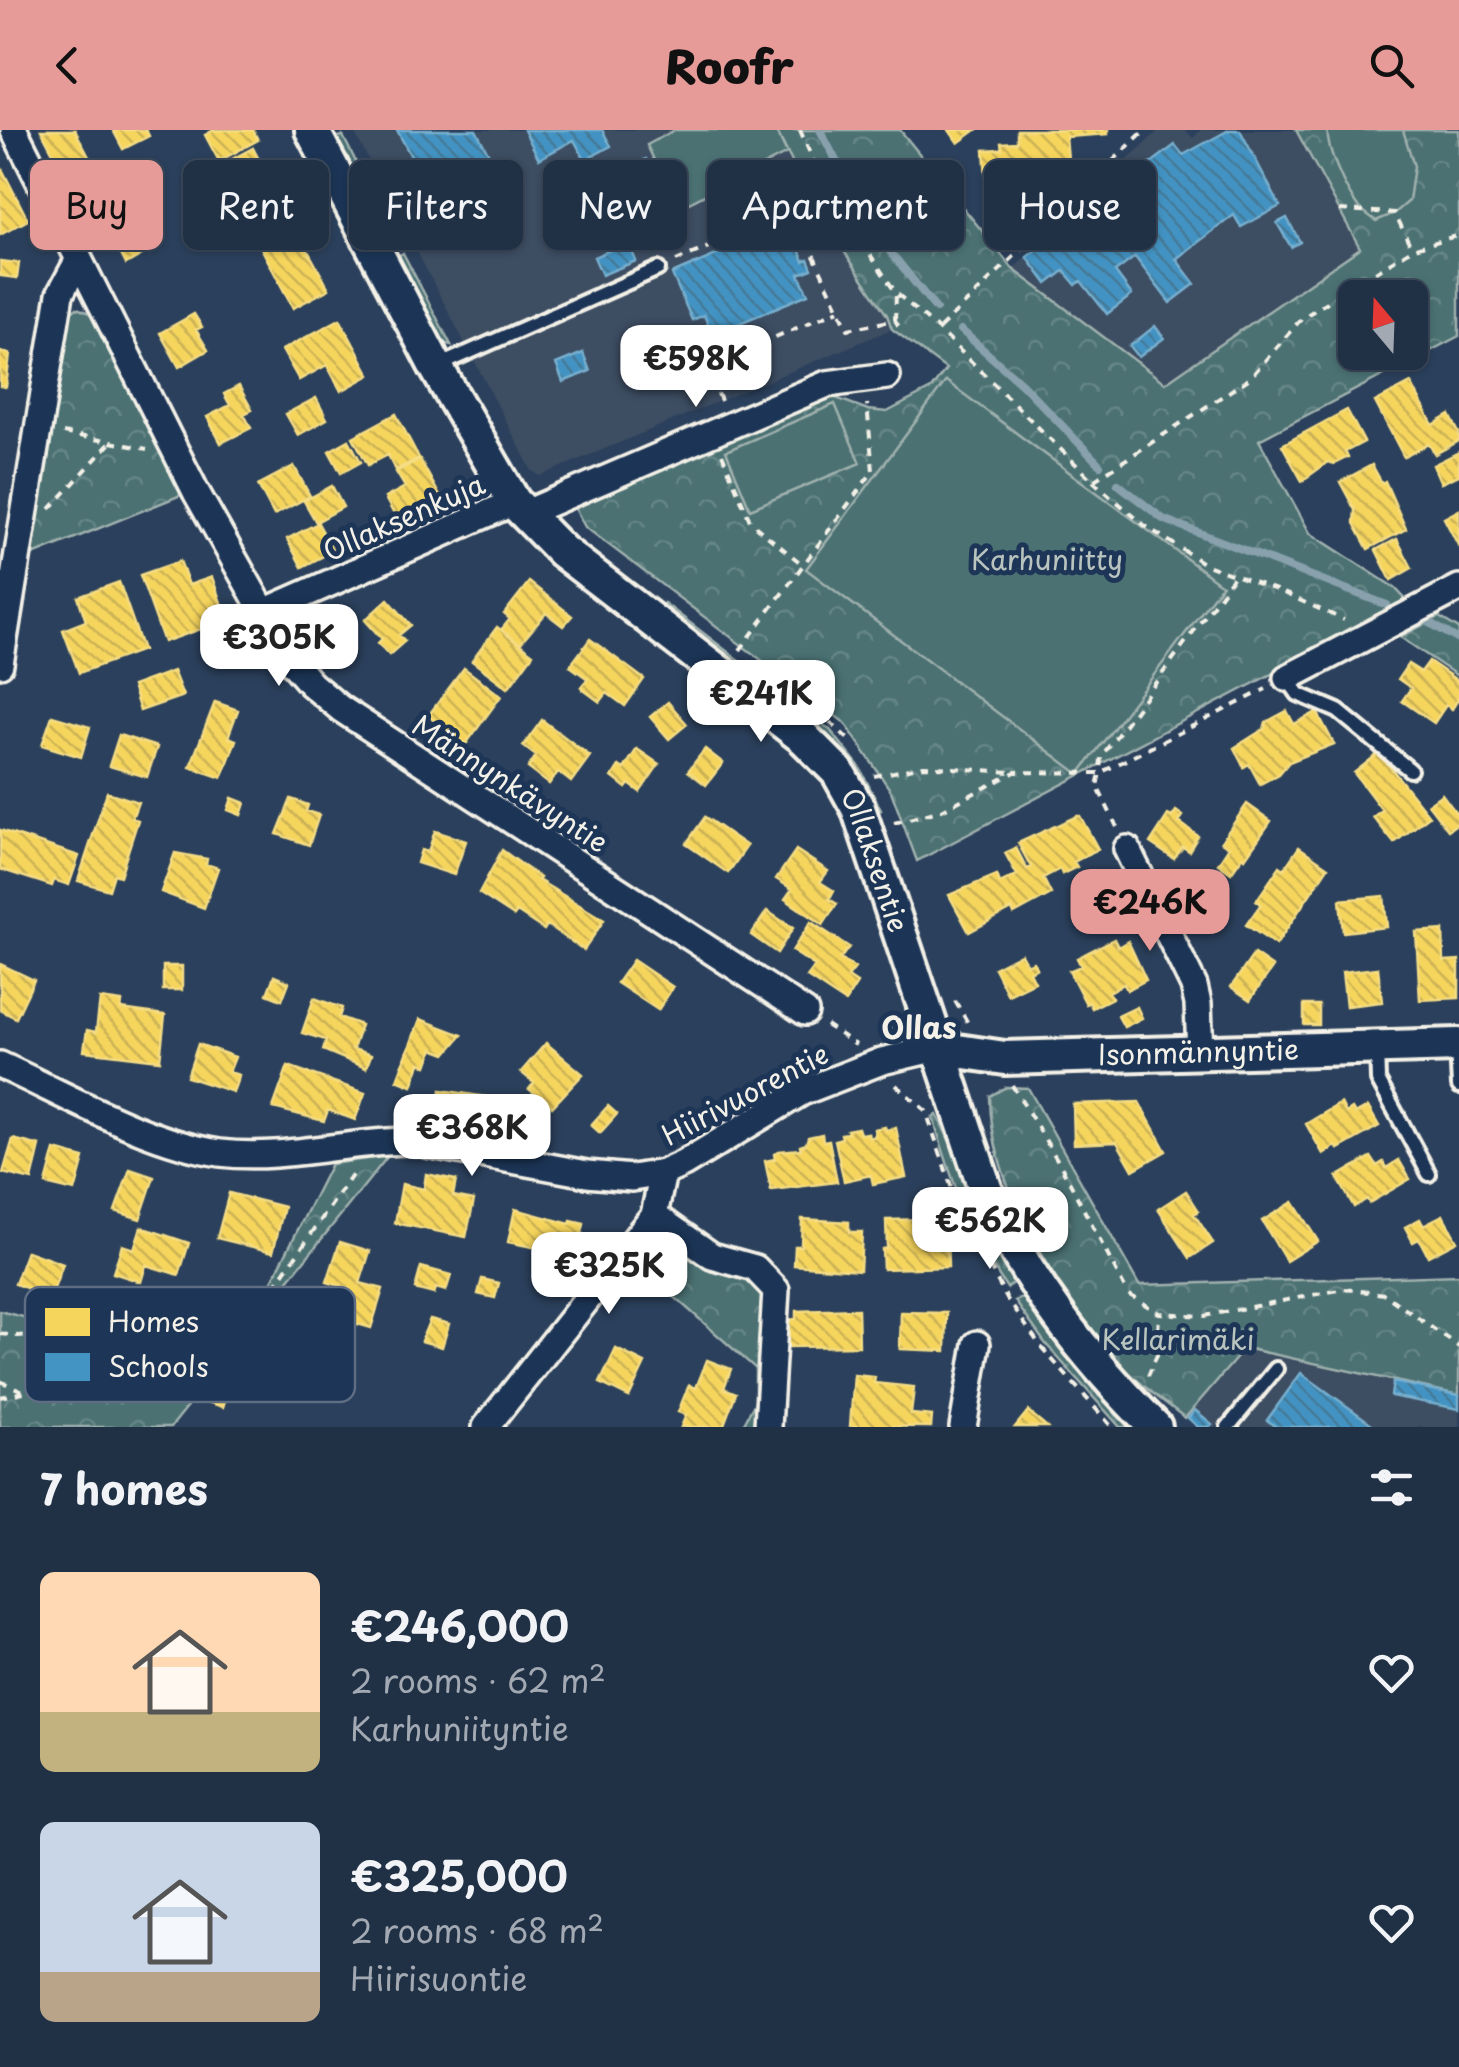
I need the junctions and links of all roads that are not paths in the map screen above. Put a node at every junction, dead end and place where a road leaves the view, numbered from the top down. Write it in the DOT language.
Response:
graph roads {
  1 [pos="14,130"];
  2 [pos="312,130"];
  3 [pos="79,260"];
  4 [pos="658,269"];
  5 [pos="436,367"];
  6 [pos="876,378"];
  7 [pos="519,508"];
  8 [pos="1459,588"];
  9 [pos="264,612"];
  10 [pos="0,664"];
  11 [pos="1287,678"];
  12 [pos="1410,770"];
  13 [pos="1128,849"];
  14 [pos="805,1012"];
  15 [pos="1458,1045"];
  16 [pos="1376,1047"];
  17 [pos="936,1048"];
  18 [pos="1200,1053"];
  19 [pos="0,1065"];
  20 [pos="1459,1086"];
  21 [pos="662,1174"];
  22 [pos="1429,1174"];
  23 [pos="654,1215"];
  24 [pos="977,1344"];
  25 [pos="1276,1369"];
  26 [pos="1232,1422"];
  27 [pos="486,1427"];
  28 [pos="768,1427"];
  29 [pos="962,1427"];
  30 [pos="1155,1427"];
  31 [pos="1250,1427"];
  1 -- 3 [label="street, Männynkävyntie"];
  2 -- 5 [label="street, Ollaksentie"];
  3 -- 9 [label="street, Männynkävyntie"];
  3 -- 10 [label="street"];
  4 -- 5 [label="lane"];
  5 -- 7 [label="street, Ollaksentie"];
  6 -- 7 [label="street, Ollaksenkuja"];
  7 -- 9 [label="street, Ollaksenkuja"];
  7 -- 17 [label="street, Ollaksentie"];
  8 -- 11 [label="street"];
  9 -- 14 [label="street, Männynkävyntie"];
  11 -- 12 [label="lane"];
  13 -- 18 [label="street"];
  15 -- 16 [label="street, Isonmännyntie"];
  15 -- 20 [label="lane"];
  16 -- 18 [label="street, Isonmännyntie"];
  16 -- 22 [label="lane"];
  17 -- 18 [label="street, Isonmännyntie"];
  17 -- 21 [label="street, Hiirivuorentie"];
  17 -- 30 [label="street, Ollaksentie"];
  19 -- 21 [label="street, Hiirivuorentie"];
  21 -- 23 [label="street"];
  23 -- 27 [label="street"];
  23 -- 28 [label="street"];
  24 -- 29 [label="street"];
  25 -- 26 [label="lane"];
  26 -- 31 [label="lane"];
}
